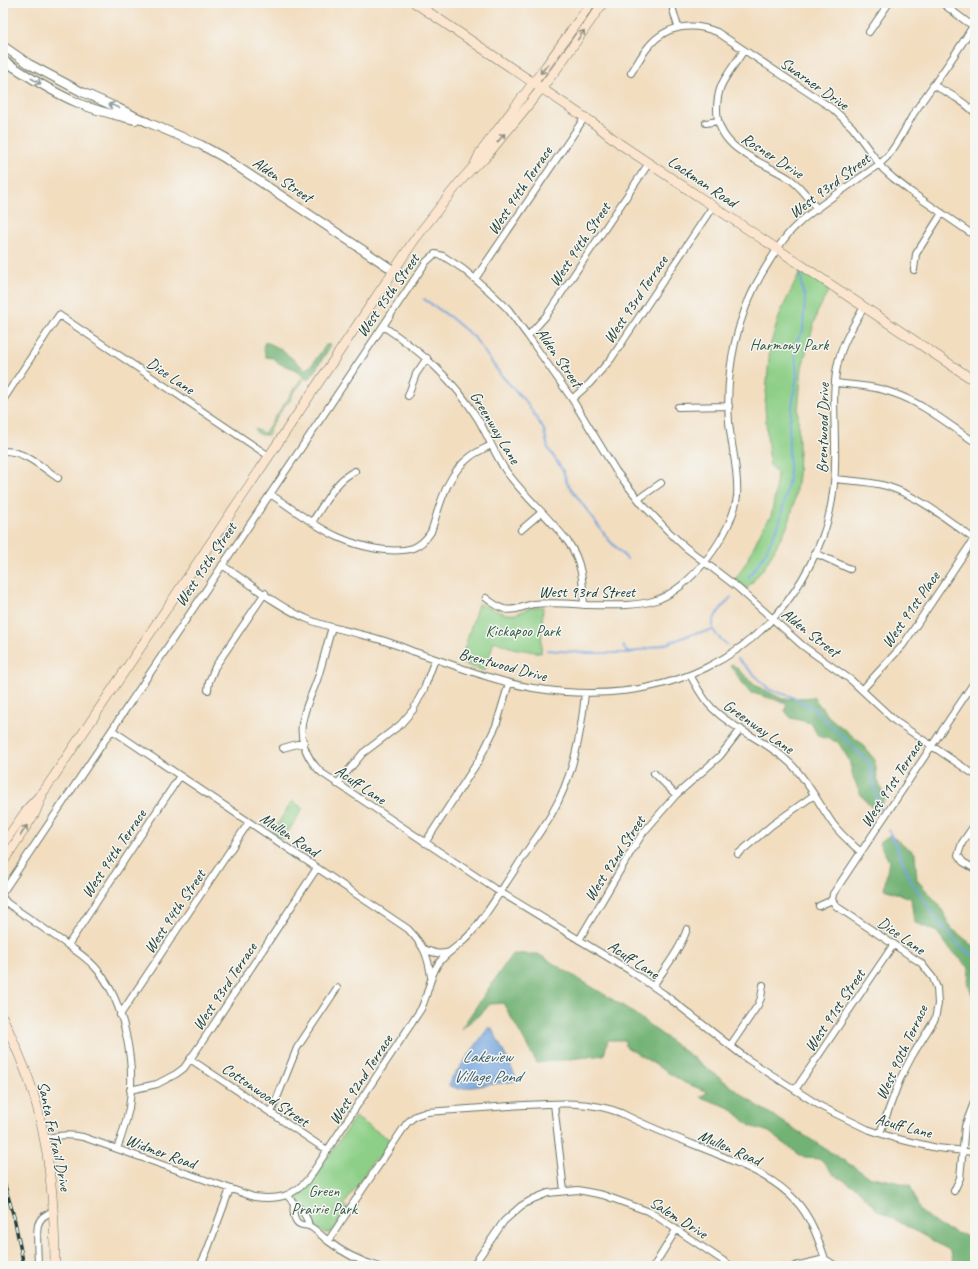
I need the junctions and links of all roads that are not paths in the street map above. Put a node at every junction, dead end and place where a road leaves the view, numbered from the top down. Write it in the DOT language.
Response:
graph roads {
  1 [pos="415,3"];
  2 [pos="590,3"];
  3 [pos="603,3"];
  4 [pos="889,3"];
  5 [pos="942,3"];
  6 [pos="673,10"];
  7 [pos="974,24"];
  8 [pos="678,27"];
  9 [pos="870,32"];
  10 [pos="3,46"];
  11 [pos="744,50"];
  12 [pos="3,60"];
  13 [pos="632,73"];
  14 [pos="533,82"];
  15 [pos="934,85"];
  16 [pos="542,88"];
  17 [pos="975,114"];
  18 [pos="585,117"];
  19 [pos="718,121"];
  20 [pos="149,123"];
  21 [pos="706,123"];
  22 [pos="649,163"];
  23 [pos="880,163"];
  24 [pos="474,166"];
  25 [pos="713,206"];
  26 [pos="817,209"];
  27 [pos="942,213"];
  28 [pos="975,236"];
  29 [pos="778,249"];
  30 [pos="435,254"];
  31 [pos="393,270"];
  32 [pos="914,270"];
  33 [pos="475,279"];
  34 [pos="864,307"];
  35 [pos="383,326"];
  36 [pos="528,336"];
  37 [pos="427,358"];
  38 [pos="975,381"];
  39 [pos="835,383"];
  40 [pos="408,396"];
  41 [pos="572,399"];
  42 [pos="3,400"];
  43 [pos="729,406"];
  44 [pos="678,408"];
  45 [pos="975,442"];
  46 [pos="492,445"];
  47 [pos="3,451"];
  48 [pos="269,456"];
  49 [pos="354,471"];
  50 [pos="58,478"];
  51 [pos="835,479"];
  52 [pos="661,483"];
  53 [pos="270,494"];
  54 [pos="638,499"];
  55 [pos="542,512"];
  56 [pos="312,522"];
  57 [pos="521,530"];
  58 [pos="975,540"];
  59 [pos="816,553"];
  60 [pos="704,562"];
  61 [pos="222,565"];
  62 [pos="850,569"];
  63 [pos="264,593"];
  64 [pos="486,598"];
  65 [pos="584,605"];
  66 [pos="772,619"];
  67 [pos="332,627"];
  68 [pos="435,658"];
  69 [pos="690,675"];
  70 [pos="975,681"];
  71 [pos="509,683"];
  72 [pos="208,690"];
  73 [pos="862,690"];
  74 [pos="585,693"];
  75 [pos="741,729"];
  76 [pos="112,730"];
  77 [pos="304,742"];
  78 [pos="931,746"];
  79 [pos="283,748"];
  80 [pos="654,773"];
  81 [pos="975,775"];
  82 [pos="180,776"];
  83 [pos="337,784"];
  84 [pos="44,791"];
  85 [pos="676,795"];
  86 [pos="814,795"];
  87 [pos="249,822"];
  88 [pos="975,824"];
  89 [pos="425,843"];
  90 [pos="3,844"];
  91 [pos="861,852"];
  92 [pos="738,854"];
  93 [pos="3,862"];
  94 [pos="317,868"];
  95 [pos="975,869"];
  96 [pos="3,892"];
  97 [pos="500,892"];
  98 [pos="3,898"];
  99 [pos="832,900"];
  100 [pos="819,906"];
  101 [pos="687,929"];
  102 [pos="579,940"];
  103 [pos="894,944"];
  104 [pos="68,945"];
  105 [pos="424,950"];
  106 [pos="450,951"];
  107 [pos="432,977"];
  108 [pos="763,985"];
  109 [pos="653,986"];
  110 [pos="337,988"];
  111 [pos="938,1004"];
  112 [pos="120,1015"];
  113 [pos="3,1018"];
  114 [pos="730,1046"];
  115 [pos="190,1059"];
  116 [pos="130,1090"];
  117 [pos="795,1090"];
  118 [pos="975,1100"];
  119 [pos="554,1104"];
  120 [pos="271,1113"];
  121 [pos="880,1133"];
  122 [pos="44,1139"];
  123 [pos="117,1149"];
  124 [pos="328,1150"];
  125 [pos="963,1151"];
  126 [pos="975,1152"];
  127 [pos="230,1189"];
  128 [pos="564,1191"];
  129 [pos="954,1191"];
  130 [pos="288,1196"];
  131 [pos="269,1199"];
  132 [pos="294,1204"];
  133 [pos="54,1211"];
  134 [pos="309,1226"];
  135 [pos="676,1230"];
  136 [pos="328,1241"];
  137 [pos="825,1259"];
  138 [pos="38,1266"];
  139 [pos="55,1266"];
  140 [pos="200,1266"];
  141 [pos="377,1266"];
  142 [pos="473,1266"];
  143 [pos="654,1266"];
  144 [pos="731,1266"];
  145 [pos="795,1266"];
  146 [pos="836,1266"];
  1 -- 14 [label="main road, Lackman Road"];
  2 -- 14 [label="main road, West 95th Street, one-way"];
  16 -- 3 [label="main road, West 95th Street, one-way"];
  4 -- 9 [label="street"];
  5 -- 7 [label="street"];
  6 -- 8 [label="street"];
  7 -- 15 [label="street, West 93rd Street"];
  8 -- 11 [label="street, Swarner Drive"];
  8 -- 13 [label="street, Swarner Drive"];
  20 -- 10 [label="street, Alden Street, one-way"];
  11 -- 19 [label="street, Rosner Drive"];
  11 -- 23 [label="street, Swarner Drive"];
  12 -- 20 [label="street, Alden Street, one-way"];
  14 -- 16 [label="main road, Lackman Road"];
  14 -- 24 [label="main road, West 95th Street"];
  15 -- 17 [label="street"];
  15 -- 23 [label="street, West 93rd Street"];
  16 -- 18 [label="main road, Lackman Road"];
  24 -- 16 [label="main road, West 95th Street, one-way"];
  18 -- 22 [label="main road, Lackman Road"];
  18 -- 33 [label="street, West 94th Terrace"];
  19 -- 21 [label="street"];
  19 -- 26 [label="street, Rosner Drive"];
  20 -- 31 [label="street, Alden Street"];
  22 -- 25 [label="main road, Lackman Road"];
  22 -- 36 [label="street, West 94th Street"];
  23 -- 26 [label="street, West 93rd Street"];
  23 -- 27 [label="street, Swarner Drive"];
  24 -- 31 [label="main road, West 95th Street"];
  25 -- 29 [label="main road, Lackman Road"];
  25 -- 41 [label="street, West 93rd Terrace"];
  26 -- 29 [label="street, West 93rd Street"];
  27 -- 28 [label="street, Swarner Drive"];
  27 -- 32 [label="street"];
  29 -- 34 [label="main road, Lackman Road"];
  29 -- 43 [label="street, West 93rd Street"];
  30 -- 33 [label="street, Alden Street"];
  30 -- 35 [label="street, West 95th Street"];
  31 -- 48 [label="main road, West 95th Street"];
  33 -- 36 [label="street, Alden Street"];
  34 -- 38 [label="main road, Lackman Road"];
  34 -- 39 [label="street, Brentwood Drive"];
  35 -- 37 [label="street, Greenway Lane"];
  35 -- 53 [label="street, West 95th Street"];
  36 -- 41 [label="street, Alden Street"];
  37 -- 40 [label="street"];
  37 -- 46 [label="street, Greenway Lane"];
  39 -- 45 [label="street"];
  39 -- 51 [label="street, Brentwood Drive"];
  41 -- 54 [label="street, Alden Street"];
  42 -- 48 [label="street, Dice Lane"];
  43 -- 44 [label="street"];
  43 -- 60 [label="street, West 93rd Street"];
  46 -- 55 [label="street, Greenway Lane"];
  46 -- 56 [label="street"];
  47 -- 50 [label="street"];
  48 -- 84 [label="main road, West 95th Street"];
  49 -- 56 [label="street"];
  51 -- 58 [label="street"];
  51 -- 59 [label="street, Brentwood Drive"];
  52 -- 54 [label="street"];
  53 -- 56 [label="street"];
  53 -- 61 [label="street, West 95th Street"];
  54 -- 60 [label="street, Alden Street"];
  55 -- 57 [label="street"];
  55 -- 65 [label="street, Greenway Lane"];
  58 -- 73 [label="street, West 91st Place"];
  59 -- 62 [label="street"];
  59 -- 66 [label="street, Brentwood Drive"];
  60 -- 65 [label="street, West 93rd Street"];
  60 -- 66 [label="street, Alden Street"];
  61 -- 63 [label="street, Brentwood Drive"];
  61 -- 76 [label="street, West 95th Street"];
  63 -- 67 [label="street, Brentwood Drive"];
  63 -- 72 [label="street"];
  64 -- 65 [label="street, West 93rd Street"];
  66 -- 69 [label="street, Brentwood Drive"];
  66 -- 73 [label="street, Alden Street"];
  67 -- 68 [label="street, Brentwood Drive"];
  67 -- 77 [label="street, Acuff Lane"];
  68 -- 71 [label="street, Brentwood Drive"];
  68 -- 83 [label="street"];
  69 -- 74 [label="street, Brentwood Drive"];
  69 -- 75 [label="street, Greenway Lane"];
  70 -- 78 [label="street, West 91st Terrace"];
  71 -- 74 [label="street, Brentwood Drive"];
  71 -- 89 [label="street"];
  73 -- 78 [label="street, Alden Street"];
  74 -- 97 [label="street, West 92nd Terrace"];
  75 -- 85 [label="street, West 92nd Street"];
  75 -- 86 [label="street, Greenway Lane"];
  76 -- 82 [label="street, Mullen Road"];
  76 -- 96 [label="street, West 95th Street"];
  77 -- 79 [label="street"];
  77 -- 83 [label="street, Acuff Lane"];
  78 -- 81 [label="street, Alden Street"];
  78 -- 91 [label="street, West 91st Terrace"];
  80 -- 85 [label="street"];
  82 -- 87 [label="street, Mullen Road"];
  82 -- 104 [label="street, West 94th Terrace"];
  83 -- 89 [label="street, Acuff Lane"];
  84 -- 90 [label="main road, West 95th Street"];
  93 -- 84 [label="main road, West 95th Street, one-way"];
  85 -- 102 [label="street, West 92nd Street"];
  86 -- 91 [label="street, Greenway Lane"];
  86 -- 92 [label="street"];
  87 -- 94 [label="street, Mullen Road"];
  87 -- 112 [label="street, West 94th Street"];
  88 -- 95 [label="street"];
  89 -- 97 [label="street, Acuff Lane"];
  91 -- 99 [label="street, West 91st Terrace"];
  94 -- 105 [label="street, Mullen Road"];
  94 -- 115 [label="street, West 93rd Terrace"];
  97 -- 102 [label="street, Acuff Lane"];
  97 -- 106 [label="street, West 92nd Terrace"];
  98 -- 104 [label="street"];
  99 -- 100 [label="street"];
  99 -- 103 [label="street, Dice Lane"];
  101 -- 109 [label="street"];
  102 -- 109 [label="street, Acuff Lane"];
  103 -- 111 [label="street, Dice Lane"];
  103 -- 117 [label="street, West 91st Street"];
  104 -- 112 [label="street"];
  105 -- 106 [label="street"];
  105 -- 107 [label="street, Mullen Road"];
  106 -- 107 [label="street, West 92nd Terrace"];
  107 -- 124 [label="street, West 92nd Terrace"];
  108 -- 114 [label="street"];
  109 -- 114 [label="street, Acuff Lane"];
  110 -- 120 [label="street"];
  111 -- 121 [label="street, West 90th Terrace"];
  112 -- 116 [label="street"];
  113 -- 122 [label="main road, Santa Fe Trail Drive"];
  114 -- 117 [label="street, Acuff Lane"];
  115 -- 116 [label="street, West 93rd Terrace"];
  115 -- 120 [label="street, Cottonwood Street"];
  116 -- 123 [label="street"];
  117 -- 121 [label="street, Acuff Lane"];
  118 -- 125 [label="street"];
  119 -- 128 [label="street"];
  119 -- 136 [label="street"];
  119 -- 137 [label="street, Mullen Road"];
  120 -- 124 [label="street, Cottonwood Street"];
  121 -- 125 [label="street, Acuff Lane"];
  122 -- 123 [label="street, Widmer Road"];
  122 -- 133 [label="main road, Santa Fe Trail Drive"];
  123 -- 127 [label="street, Widmer Road"];
  124 -- 130 [label="street, West 92nd Terrace"];
  125 -- 126 [label="street, Acuff Lane"];
  125 -- 129 [label="street"];
  127 -- 131 [label="street, Widmer Road"];
  127 -- 140 [label="street"];
  128 -- 135 [label="street, Salem Drive"];
  128 -- 142 [label="street"];
  130 -- 131 [label="street, West 92nd Terrace"];
  130 -- 132 [label="street"];
  132 -- 134 [label="street"];
  132 -- 134 [label="street"];
  133 -- 138 [label="street"];
  133 -- 139 [label="main road, Santa Fe Trail Drive"];
  134 -- 136 [label="street"];
  135 -- 143 [label="street"];
  135 -- 144 [label="street, Salem Drive"];
  136 -- 141 [label="street"];
  137 -- 145 [label="street"];
  137 -- 146 [label="street"];
}
